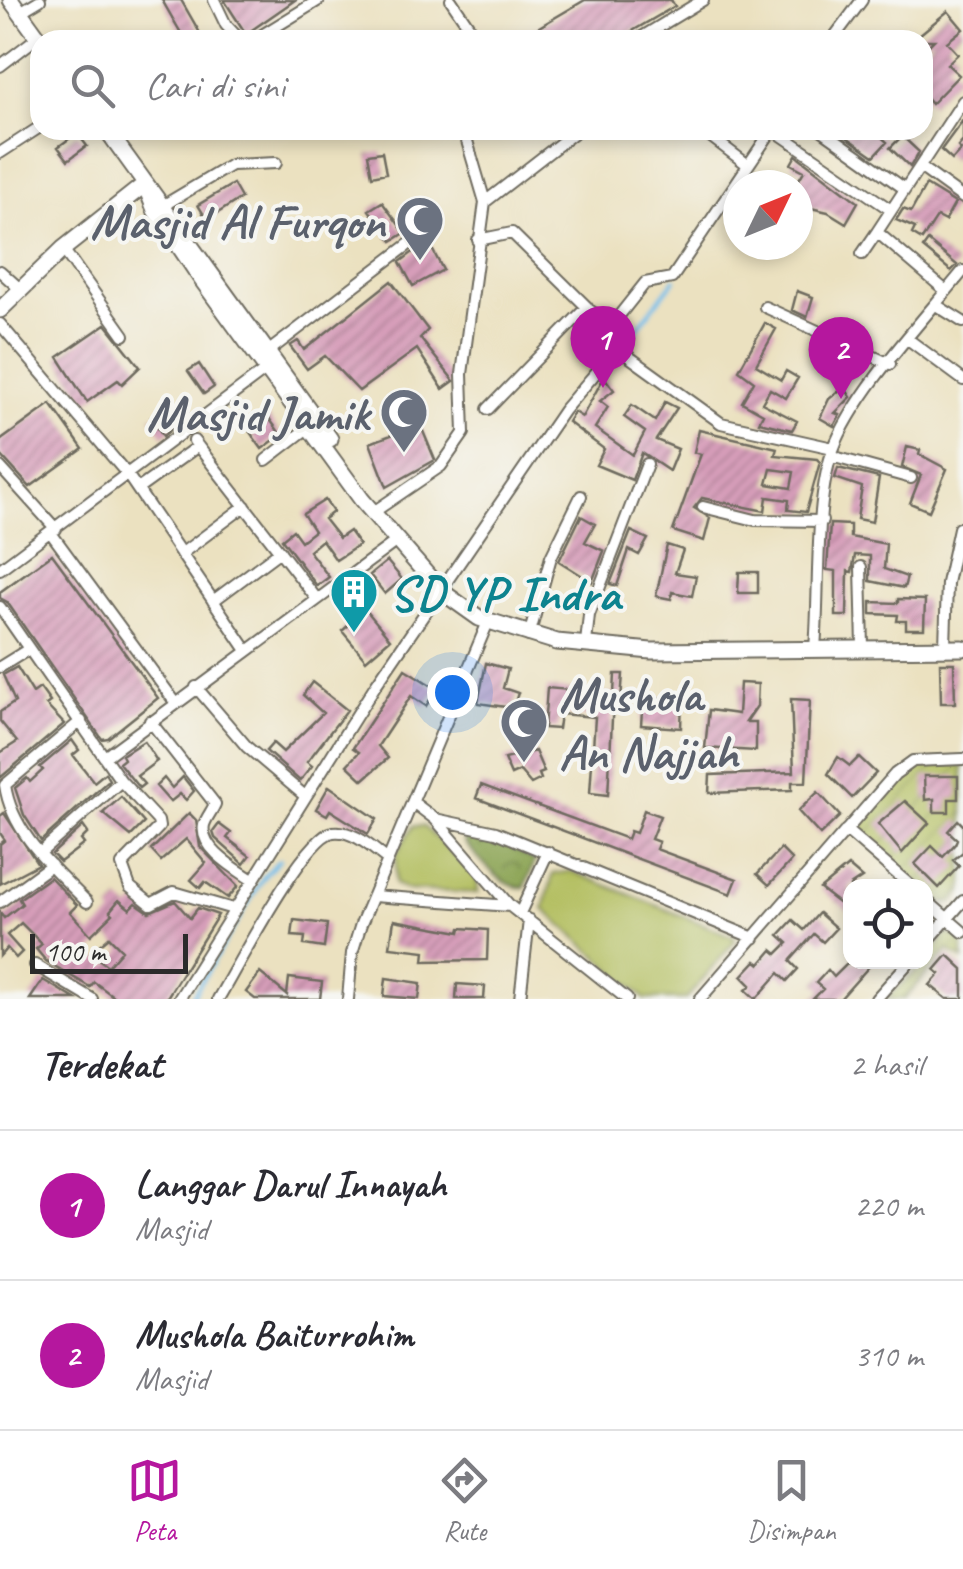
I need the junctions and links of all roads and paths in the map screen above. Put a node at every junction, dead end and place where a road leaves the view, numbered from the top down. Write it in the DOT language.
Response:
graph roads {
  1 [pos="40,0"];
  2 [pos="214,0"];
  3 [pos="318,0"];
  4 [pos="451,0"];
  5 [pos="703,0"];
  6 [pos="862,0"];
  7 [pos="16,6"];
  8 [pos="33,30"];
  9 [pos="231,30"];
  10 [pos="270,30"];
  11 [pos="471,30"];
  12 [pos="654,30"];
  13 [pos="840,30"];
  14 [pos="30,44"];
  15 [pos="0,66"];
  16 [pos="963,101"];
  17 [pos="30,134"];
  18 [pos="113,140"];
  19 [pos="467,140"];
  20 [pos="566,140"];
  21 [pos="715,140"];
  22 [pos="766,140"];
  23 [pos="788,140"];
  24 [pos="836,140"];
  25 [pos="0,153"];
  26 [pos="276,164"];
  27 [pos="748,165"];
  28 [pos="920,168"];
  29 [pos="142,185"];
  30 [pos="905,189"];
  31 [pos="963,198"];
  32 [pos="485,202"];
  33 [pos="164,204"];
  34 [pos="891,210"];
  35 [pos="424,232"];
  36 [pos="877,232"];
  37 [pos="478,240"];
  38 [pos="63,249"];
  39 [pos="862,254"];
  40 [pos="963,270"];
  41 [pos="0,271"];
  42 [pos="20,288"];
  43 [pos="946,292"];
  44 [pos="936,305"];
  45 [pos="765,307"];
  46 [pos="587,308"];
  47 [pos="0,310"];
  48 [pos="963,322"];
  49 [pos="0,324"];
  50 [pos="124,335"];
  51 [pos="909,340"];
  52 [pos="269,351"];
  53 [pos="890,364"];
  54 [pos="267,369"];
  55 [pos="963,380"];
  56 [pos="488,409"];
  57 [pos="308,427"];
  58 [pos="832,452"];
  59 [pos="266,460"];
  60 [pos="647,464"];
  61 [pos="0,467"];
  62 [pos="127,474"];
  63 [pos="911,478"];
  64 [pos="138,489"];
  65 [pos="581,496"];
  66 [pos="245,506"];
  67 [pos="703,507"];
  68 [pos="375,510"];
  69 [pos="822,521"];
  70 [pos="959,528"];
  71 [pos="53,531"];
  72 [pos="398,540"];
  73 [pos="280,551"];
  74 [pos="181,554"];
  75 [pos="862,567"];
  76 [pos="0,569"];
  77 [pos="441,591"];
  78 [pos="316,598"];
  79 [pos="213,601"];
  80 [pos="0,607"];
  81 [pos="488,622"];
  82 [pos="529,636"];
  83 [pos="586,643"];
  84 [pos="945,646"];
  85 [pos="864,647"];
  86 [pos="815,648"];
  87 [pos="963,648"];
  88 [pos="246,649"];
  89 [pos="30,650"];
  90 [pos="0,667"];
  91 [pos="196,688"];
  92 [pos="175,702"];
  93 [pos="80,721"];
  94 [pos="150,721"];
  95 [pos="106,756"];
  96 [pos="963,759"];
  97 [pos="120,781"];
  98 [pos="3,785"];
  99 [pos="304,796"];
  100 [pos="414,803"];
  101 [pos="435,819"];
  102 [pos="846,830"];
  103 [pos="40,852"];
  104 [pos="548,852"];
  105 [pos="388,860"];
  106 [pos="52,865"];
  107 [pos="251,879"];
  108 [pos="902,879"];
  109 [pos="373,896"];
  110 [pos="963,901"];
  111 [pos="0,902"];
  112 [pos="86,902"];
  113 [pos="933,906"];
  114 [pos="233,909"];
  115 [pos="520,913"];
  116 [pos="947,918"];
  117 [pos="963,932"];
  118 [pos="933,935"];
  119 [pos="754,938"];
  120 [pos="35,965"];
  121 [pos="903,969"];
  122 [pos="91,999"];
  123 [pos="179,999"];
  124 [pos="218,999"];
  125 [pos="348,999"];
  126 [pos="520,999"];
  127 [pos="627,999"];
  128 [pos="700,999"];
  129 [pos="876,999"];
  1 -- 7 [label="street"];
  2 -- 9 [label="street"];
  3 -- 10 [label="street"];
  4 -- 11 [label="street"];
  5 -- 12 [label="street"];
  6 -- 13 [label="street"];
  7 -- 8 [label="main road"];
  14 -- 15 [label="street"];
  16 -- 28 [label="street"];
  17 -- 25 [label="street"];
  18 -- 29 [label="main road"];
  19 -- 32 [label="street"];
  20 -- 32 [label="street"];
  21 -- 27 [label="street"];
  22 -- 27 [label="street"];
  23 -- 34 [label="street"];
  24 -- 30 [label="street"];
  26 -- 33 [label="street"];
  27 -- 46 [label="street"];
  28 -- 30 [label="street"];
  28 -- 31 [label="street"];
  29 -- 33 [label="main road"];
  29 -- 38 [label="main road"];
  29 -- 54 [label="main road"];
  30 -- 34 [label="street"];
  32 -- 37 [label="street"];
  33 -- 52 [label="main road"];
  34 -- 36 [label="street"];
  35 -- 52 [label="street"];
  36 -- 39 [label="street"];
  36 -- 43 [label="street"];
  37 -- 46 [label="street"];
  37 -- 68 [label="street"];
  38 -- 42 [label="main road"];
  38 -- 50 [label="street"];
  40 -- 43 [label="street"];
  41 -- 42 [label="street"];
  42 -- 47 [label="main road"];
  43 -- 44 [label="street"];
  44 -- 48 [label="street"];
  44 -- 51 [label="street"];
  45 -- 53 [label="street"];
  46 -- 56 [label="street"];
  49 -- 62 [label="street"];
  51 -- 53 [label="street"];
  51 -- 55 [label="street"];
  52 -- 68 [label="main road"];
  53 -- 58 [label="street"];
  54 -- 57 [label="main road"];
  54 -- 62 [label="street"];
  57 -- 59 [label="street"];
  57 -- 68 [label="main road"];
  58 -- 63 [label="street"];
  58 -- 69 [label="street"];
  58 -- 77 [label="street"];
  60 -- 83 [label="street"];
  61 -- 71 [label="street"];
  62 -- 64 [label="street"];
  62 -- 71 [label="street"];
  64 -- 66 [label="street"];
  64 -- 74 [label="street"];
  65 -- 82 [label="street"];
  66 -- 73 [label="street"];
  66 -- 74 [label="street"];
  67 -- 69 [label="street"];
  68 -- 72 [label="main road"];
  69 -- 86 [label="street"];
  70 -- 84 [label="street"];
  71 -- 76 [label="street"];
  71 -- 92 [label="street"];
  72 -- 77 [label="main road"];
  72 -- 78 [label="street"];
  73 -- 78 [label="street"];
  73 -- 79 [label="street"];
  74 -- 79 [label="street"];
  75 -- 85 [label="street"];
  77 -- 81 [label="main road"];
  77 -- 99 [label="street"];
  78 -- 88 [label="street"];
  79 -- 88 [label="street"];
  80 -- 89 [label="street"];
  81 -- 82 [label="main road"];
  81 -- 100 [label="street"];
  82 -- 83 [label="main road"];
  83 -- 86 [label="main road"];
  84 -- 85 [label="main road"];
  84 -- 87 [label="main road"];
  85 -- 86 [label="main road"];
  88 -- 91 [label="street"];
  89 -- 90 [label="street"];
  89 -- 93 [label="street"];
  91 -- 92 [label="street"];
  91 -- 99 [label="street"];
  92 -- 94 [label="street"];
  93 -- 95 [label="street"];
  93 -- 98 [label="street"];
  94 -- 95 [label="street"];
  94 -- 107 [label="street"];
  95 -- 97 [label="street"];
  96 -- 102 [label="street"];
  97 -- 103 [label="street"];
  97 -- 114 [label="street"];
  98 -- 103 [label="street"];
  99 -- 107 [label="street"];
  100 -- 101 [label="street"];
  100 -- 105 [label="street"];
  101 -- 104 [label="street"];
  101 -- 115 [label="street"];
  102 -- 108 [label="street"];
  102 -- 119 [label="street"];
  103 -- 106 [label="street"];
  104 -- 115 [label="street"];
  104 -- 119 [label="street"];
  105 -- 109 [label="street"];
  105 -- 124 [label="street"];
  106 -- 111 [label="street"];
  106 -- 112 [label="street"];
  107 -- 114 [label="street"];
  109 -- 115 [label="street"];
  109 -- 125 [label="street"];
  110 -- 116 [label="street"];
  113 -- 116 [label="street"];
  114 -- 123 [label="street"];
  115 -- 126 [label="street"];
  115 -- 127 [label="street"];
  116 -- 117 [label="street"];
  116 -- 118 [label="street"];
  119 -- 128 [label="street"];
  120 -- 122 [label="street"];
  121 -- 129 [label="street"];
}
